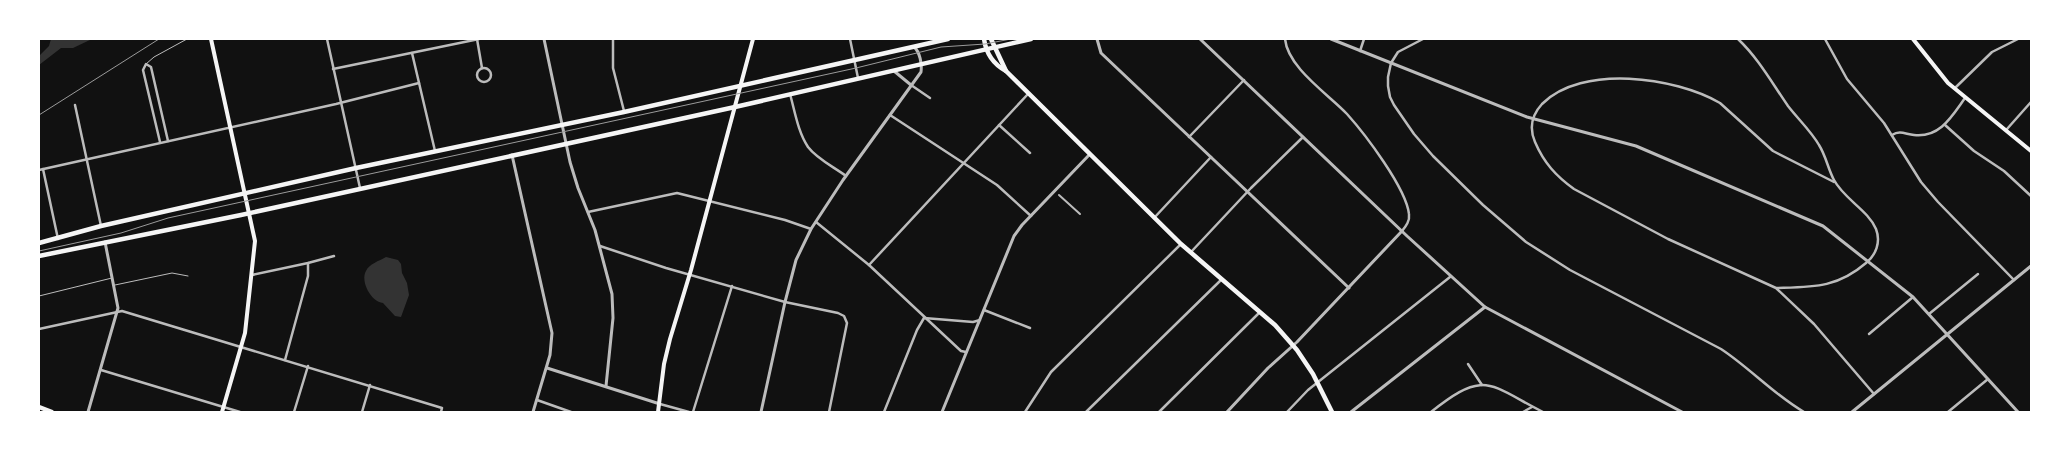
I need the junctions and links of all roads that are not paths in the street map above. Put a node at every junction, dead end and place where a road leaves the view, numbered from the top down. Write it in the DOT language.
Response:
graph roads {
  1 [pos="187,39"];
  2 [pos="211,39"];
  3 [pos="327,39"];
  4 [pos="478,39"];
  5 [pos="544,39"];
  6 [pos="613,39"];
  7 [pos="752,39"];
  8 [pos="850,39"];
  9 [pos="948,39"];
  10 [pos="984,39"];
  11 [pos="991,39"];
  12 [pos="1031,39"];
  13 [pos="1097,39"];
  14 [pos="1200,39"];
  15 [pos="1285,39"];
  16 [pos="1330,39"];
  17 [pos="1364,39"];
  18 [pos="1423,39"];
  19 [pos="1738,39"];
  20 [pos="1825,39"];
  21 [pos="1913,39"];
  22 [pos="2018,39"];
  23 [pos="912,46"];
  24 [pos="994,48"];
  25 [pos="986,50"];
  26 [pos="1360,51"];
  27 [pos="412,53"];
  28 [pos="854,59"];
  29 [pos="1391,63"];
  30 [pos="146,64"];
  31 [pos="921,65"];
  32 [pos="482,68"];
  33 [pos="333,69"];
  34 [pos="894,71"];
  35 [pos="1006,71"];
  36 [pos="859,79"];
  37 [pos="1244,80"];
  38 [pos="419,83"];
  39 [pos="741,84"];
  40 [pos="911,85"];
  41 [pos="1954,88"];
  42 [pos="1029,93"];
  43 [pos="790,94"];
  44 [pos="930,98"];
  45 [pos="1966,98"];
  46 [pos="340,102"];
  47 [pos="2031,102"];
  48 [pos="75,105"];
  49 [pos="735,107"];
  50 [pos="624,112"];
  51 [pos="890,115"];
  52 [pos="1533,118"];
  53 [pos="562,125"];
  54 [pos="999,125"];
  55 [pos="1945,125"];
  56 [pos="230,128"];
  57 [pos="2007,130"];
  58 [pos="1892,135"];
  59 [pos="1189,136"];
  60 [pos="1303,137"];
  61 [pos="168,141"];
  62 [pos="160,143"];
  63 [pos="566,143"];
  64 [pos="2031,151"];
  65 [pos="436,153"];
  66 [pos="1030,153"];
  67 [pos="1090,154"];
  68 [pos="512,155"];
  69 [pos="1211,157"];
  70 [pos="88,159"];
  71 [pos="963,164"];
  72 [pos="356,168"];
  73 [pos="43,169"];
  74 [pos="39,170"];
  75 [pos="846,176"];
  76 [pos="1834,182"];
  77 [pos="360,188"];
  78 [pos="1247,191"];
  79 [pos="244,195"];
  80 [pos="1059,195"];
  81 [pos="2031,196"];
  82 [pos="709,200"];
  83 [pos="587,212"];
  84 [pos="248,213"];
  85 [pos="1080,214"];
  86 [pos="1031,216"];
  87 [pos="1154,218"];
  88 [pos="816,222"];
  89 [pos="101,226"];
  90 [pos="811,229"];
  91 [pos="1402,231"];
  92 [pos="58,239"];
  93 [pos="105,242"];
  94 [pos="39,243"];
  95 [pos="1181,244"];
  96 [pos="600,246"];
  97 [pos="1191,252"];
  98 [pos="39,256"];
  99 [pos="334,256"];
  100 [pos="1869,261"];
  101 [pos="308,263"];
  102 [pos="869,266"];
  103 [pos="2031,266"];
  104 [pos="252,274"];
  105 [pos="690,274"];
  106 [pos="1978,274"];
  107 [pos="188,276"];
  108 [pos="1450,276"];
  109 [pos="112,278"];
  110 [pos="1222,279"];
  111 [pos="2014,280"];
  112 [pos="114,285"];
  113 [pos="732,286"];
  114 [pos="1349,288"];
  115 [pos="1776,288"];
  116 [pos="39,296"];
  117 [pos="1913,297"];
  118 [pos="785,302"];
  119 [pos="1485,307"];
  120 [pos="984,310"];
  121 [pos="118,311"];
  122 [pos="1261,311"];
  123 [pos="1929,314"];
  124 [pos="924,318"];
  125 [pos="980,320"];
  126 [pos="39,328"];
  127 [pos="1030,328"];
  128 [pos="1869,334"];
  129 [pos="1948,335"];
  130 [pos="1294,346"];
  131 [pos="241,347"];
  132 [pos="966,352"];
  133 [pos="285,360"];
  134 [pos="1468,364"];
  135 [pos="308,366"];
  136 [pos="547,368"];
  137 [pos="101,370"];
  138 [pos="1988,379"];
  139 [pos="1318,382"];
  140 [pos="1482,384"];
  141 [pos="370,385"];
  142 [pos="606,386"];
  143 [pos="1874,394"];
  144 [pos="537,400"];
  145 [pos="660,404"];
  146 [pos="39,407"];
  147 [pos="223,407"];
  148 [pos="1532,407"];
  149 [pos="52,412"];
  150 [pos="88,412"];
  151 [pos="222,412"];
  152 [pos="240,412"];
  153 [pos="294,412"];
  154 [pos="362,412"];
  155 [pos="441,412"];
  156 [pos="533,412"];
  157 [pos="571,412"];
  158 [pos="658,412"];
  159 [pos="689,412"];
  160 [pos="693,412"];
  161 [pos="761,412"];
  162 [pos="829,412"];
  163 [pos="884,412"];
  164 [pos="942,412"];
  165 [pos="1025,412"];
  166 [pos="1086,412"];
  167 [pos="1161,412"];
  168 [pos="1227,412"];
  169 [pos="1287,412"];
  170 [pos="1332,412"];
  171 [pos="1351,412"];
  172 [pos="1431,412"];
  173 [pos="1523,412"];
  174 [pos="1543,412"];
  175 [pos="1682,412"];
  176 [pos="1803,412"];
  177 [pos="1852,412"];
  178 [pos="1948,412"];
  179 [pos="2018,412"];
  1 -- 30 [label="lane"];
  2 -- 56 [label="main road"];
  3 -- 33 [label="street"];
  4 -- 27 [label="street"];
  4 -- 32 [label="street"];
  5 -- 53 [label="street"];
  6 -- 50 [label="street"];
  7 -- 39 [label="main road"];
  8 -- 28 [label="street"];
  9 -- 23 [label="main road"];
  10 -- 25 [label="main road"];
  11 -- 24 [label="main road"];
  12 -- 24 [label="main road"];
  13 -- 59 [label="street"];
  14 -- 37 [label="street"];
  15 -- 91 [label="street"];
  16 -- 26 [label="street"];
  17 -- 26 [label="street"];
  18 -- 29 [label="street"];
  19 -- 76 [label="street"];
  20 -- 58 [label="street"];
  21 -- 41 [label="main road"];
  22 -- 41 [label="street"];
  23 -- 28 [label="main road"];
  23 -- 31 [label="street"];
  24 -- 25 [label="main road"];
  24 -- 35 [label="main road"];
  25 -- 31 [label="main road"];
  25 -- 35 [label="main road"];
  26 -- 29 [label="street"];
  27 -- 33 [label="street"];
  27 -- 38 [label="street"];
  28 -- 36 [label="street"];
  28 -- 39 [label="main road"];
  29 -- 52 [label="street"];
  29 -- 176 [label="street"];
  30 -- 61 [label="street"];
  30 -- 62 [label="street"];
  31 -- 34 [label="main road"];
  31 -- 40 [label="street"];
  32 -- 32 [label="street"];
  33 -- 46 [label="street"];
  34 -- 36 [label="main road"];
  34 -- 40 [label="street"];
  35 -- 42 [label="main road"];
  36 -- 43 [label="main road"];
  37 -- 59 [label="street"];
  37 -- 60 [label="street"];
  38 -- 46 [label="street"];
  38 -- 65 [label="street"];
  39 -- 49 [label="main road"];
  39 -- 50 [label="main road"];
  40 -- 44 [label="street"];
  40 -- 51 [label="street"];
  41 -- 45 [label="main road"];
  42 -- 54 [label="street"];
  42 -- 67 [label="main road"];
  43 -- 49 [label="main road"];
  43 -- 75 [label="street"];
  45 -- 55 [label="street"];
  45 -- 57 [label="main road"];
  46 -- 56 [label="street"];
  46 -- 72 [label="street"];
  47 -- 57 [label="street"];
  48 -- 70 [label="street"];
  49 -- 63 [label="main road"];
  49 -- 82 [label="main road"];
  50 -- 53 [label="main road"];
  51 -- 71 [label="street"];
  51 -- 75 [label="street"];
  52 -- 76 [label="street"];
  52 -- 100 [label="street"];
  52 -- 115 [label="street"];
  53 -- 63 [label="street"];
  53 -- 65 [label="main road"];
  54 -- 66 [label="street"];
  54 -- 71 [label="street"];
  55 -- 58 [label="street"];
  55 -- 81 [label="street"];
  56 -- 61 [label="street"];
  56 -- 79 [label="main road"];
  57 -- 64 [label="main road"];
  58 -- 111 [label="street"];
  59 -- 69 [label="street"];
  60 -- 78 [label="street"];
  60 -- 91 [label="street"];
  61 -- 62 [label="street"];
  62 -- 70 [label="street"];
  63 -- 68 [label="main road"];
  63 -- 83 [label="street"];
  65 -- 72 [label="main road"];
  67 -- 86 [label="street"];
  67 -- 87 [label="main road"];
  68 -- 77 [label="main road"];
  68 -- 136 [label="street"];
  69 -- 78 [label="street"];
  69 -- 87 [label="street"];
  70 -- 73 [label="street"];
  70 -- 89 [label="street"];
  71 -- 86 [label="street"];
  71 -- 102 [label="street"];
  72 -- 77 [label="street"];
  72 -- 79 [label="main road"];
  73 -- 74 [label="street"];
  73 -- 92 [label="street"];
  75 -- 88 [label="street"];
  76 -- 100 [label="street"];
  77 -- 84 [label="main road"];
  78 -- 97 [label="street"];
  78 -- 114 [label="street"];
  79 -- 84 [label="main road"];
  79 -- 89 [label="main road"];
  80 -- 85 [label="street"];
  82 -- 83 [label="street"];
  82 -- 90 [label="street"];
  82 -- 105 [label="main road"];
  83 -- 96 [label="street"];
  84 -- 93 [label="main road"];
  84 -- 104 [label="main road"];
  86 -- 120 [label="street"];
  87 -- 95 [label="main road"];
  88 -- 90 [label="street"];
  88 -- 102 [label="street"];
  89 -- 92 [label="main road"];
  90 -- 118 [label="street"];
  91 -- 108 [label="street"];
  91 -- 114 [label="street"];
  92 -- 94 [label="main road"];
  93 -- 98 [label="main road"];
  93 -- 109 [label="street"];
  95 -- 97 [label="main road"];
  95 -- 165 [label="street"];
  96 -- 105 [label="street"];
  96 -- 142 [label="street"];
  97 -- 110 [label="main road"];
  99 -- 101 [label="street"];
  100 -- 115 [label="street"];
  100 -- 117 [label="street"];
  101 -- 104 [label="street"];
  101 -- 133 [label="street"];
  102 -- 124 [label="street"];
  103 -- 111 [label="street"];
  104 -- 131 [label="main road"];
  105 -- 113 [label="street"];
  105 -- 145 [label="main road"];
  106 -- 123 [label="street"];
  107 -- 112 [label="lane"];
  108 -- 119 [label="street"];
  108 -- 139 [label="street"];
  109 -- 112 [label="street"];
  109 -- 116 [label="lane"];
  110 -- 122 [label="main road"];
  110 -- 166 [label="street"];
  111 -- 129 [label="street"];
  112 -- 121 [label="street"];
  113 -- 118 [label="street"];
  113 -- 160 [label="street"];
  114 -- 130 [label="street"];
  115 -- 143 [label="street"];
  117 -- 123 [label="street"];
  117 -- 128 [label="street"];
  118 -- 161 [label="street"];
  118 -- 162 [label="street"];
  119 -- 171 [label="street"];
  119 -- 175 [label="street"];
  120 -- 125 [label="street"];
  120 -- 127 [label="street"];
  121 -- 126 [label="street"];
  121 -- 131 [label="street"];
  121 -- 137 [label="street"];
  122 -- 130 [label="main road"];
  122 -- 167 [label="street"];
  123 -- 129 [label="street"];
  124 -- 125 [label="street"];
  124 -- 132 [label="street"];
  124 -- 163 [label="street"];
  125 -- 132 [label="street"];
  129 -- 138 [label="street"];
  129 -- 143 [label="street"];
  130 -- 139 [label="main road"];
  130 -- 168 [label="street"];
  131 -- 133 [label="street"];
  131 -- 147 [label="main road"];
  132 -- 164 [label="street"];
  133 -- 135 [label="street"];
  134 -- 140 [label="street"];
  135 -- 141 [label="street"];
  135 -- 153 [label="street"];
  136 -- 142 [label="street"];
  136 -- 144 [label="street"];
  137 -- 147 [label="street"];
  137 -- 150 [label="street"];
  138 -- 178 [label="street"];
  138 -- 179 [label="street"];
  139 -- 169 [label="street"];
  139 -- 170 [label="main road"];
  140 -- 148 [label="street"];
  140 -- 172 [label="street"];
  141 -- 154 [label="street"];
  141 -- 155 [label="street"];
  142 -- 145 [label="street"];
  143 -- 177 [label="street"];
  144 -- 156 [label="street"];
  144 -- 157 [label="street"];
  145 -- 158 [label="main road"];
  145 -- 159 [label="street"];
  146 -- 149 [label="main road"];
  147 -- 151 [label="main road"];
  147 -- 152 [label="street"];
  148 -- 173 [label="street"];
  148 -- 174 [label="street"];
}
